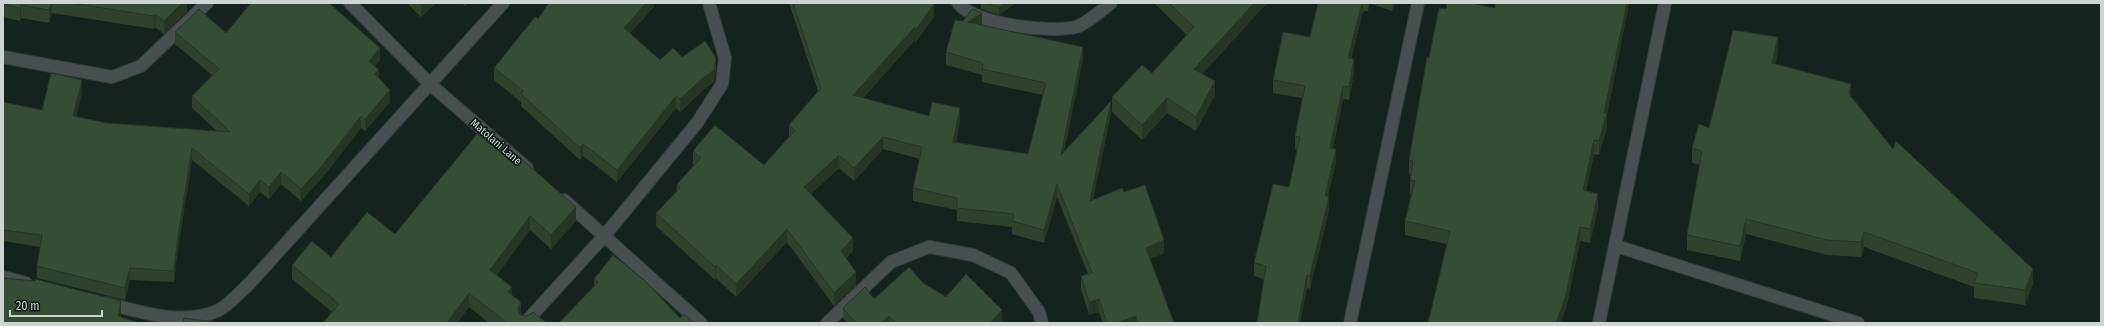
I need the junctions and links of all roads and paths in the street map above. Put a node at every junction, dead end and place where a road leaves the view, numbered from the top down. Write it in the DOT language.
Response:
graph roads {
  1 [pos="207,3"];
  2 [pos="350,3"];
  3 [pos="503,3"];
  4 [pos="708,3"];
  5 [pos="958,3"];
  6 [pos="1111,3"];
  7 [pos="1418,3"];
  8 [pos="1665,3"];
  9 [pos="3,57"];
  10 [pos="431,85"];
  11 [pos="539,178"];
  12 [pos="557,194"];
  13 [pos="605,235"];
  14 [pos="1616,246"];
  15 [pos="3,277"];
  16 [pos="41,287"];
  17 [pos="94,300"];
  18 [pos="525,323"];
  19 [pos="701,323"];
  20 [pos="827,323"];
  21 [pos="1042,323"];
  22 [pos="1350,323"];
  23 [pos="1599,323"];
  24 [pos="1858,323"];
  1 -- 9 [label="street"];
  2 -- 10 [label="street, Matolani Lane"];
  3 -- 10 [label="street"];
  4 -- 13 [label="street"];
  5 -- 6 [label="street"];
  7 -- 22 [label="street"];
  8 -- 14 [label="street"];
  10 -- 11 [label="street, Matolani Lane"];
  10 -- 17 [label="street"];
  12 -- 13 [label="street"];
  13 -- 18 [label="street"];
  13 -- 19 [label="street"];
  14 -- 23 [label="street"];
  14 -- 24 [label="street"];
  15 -- 16 [label="street"];
  20 -- 21 [label="street"];
}
